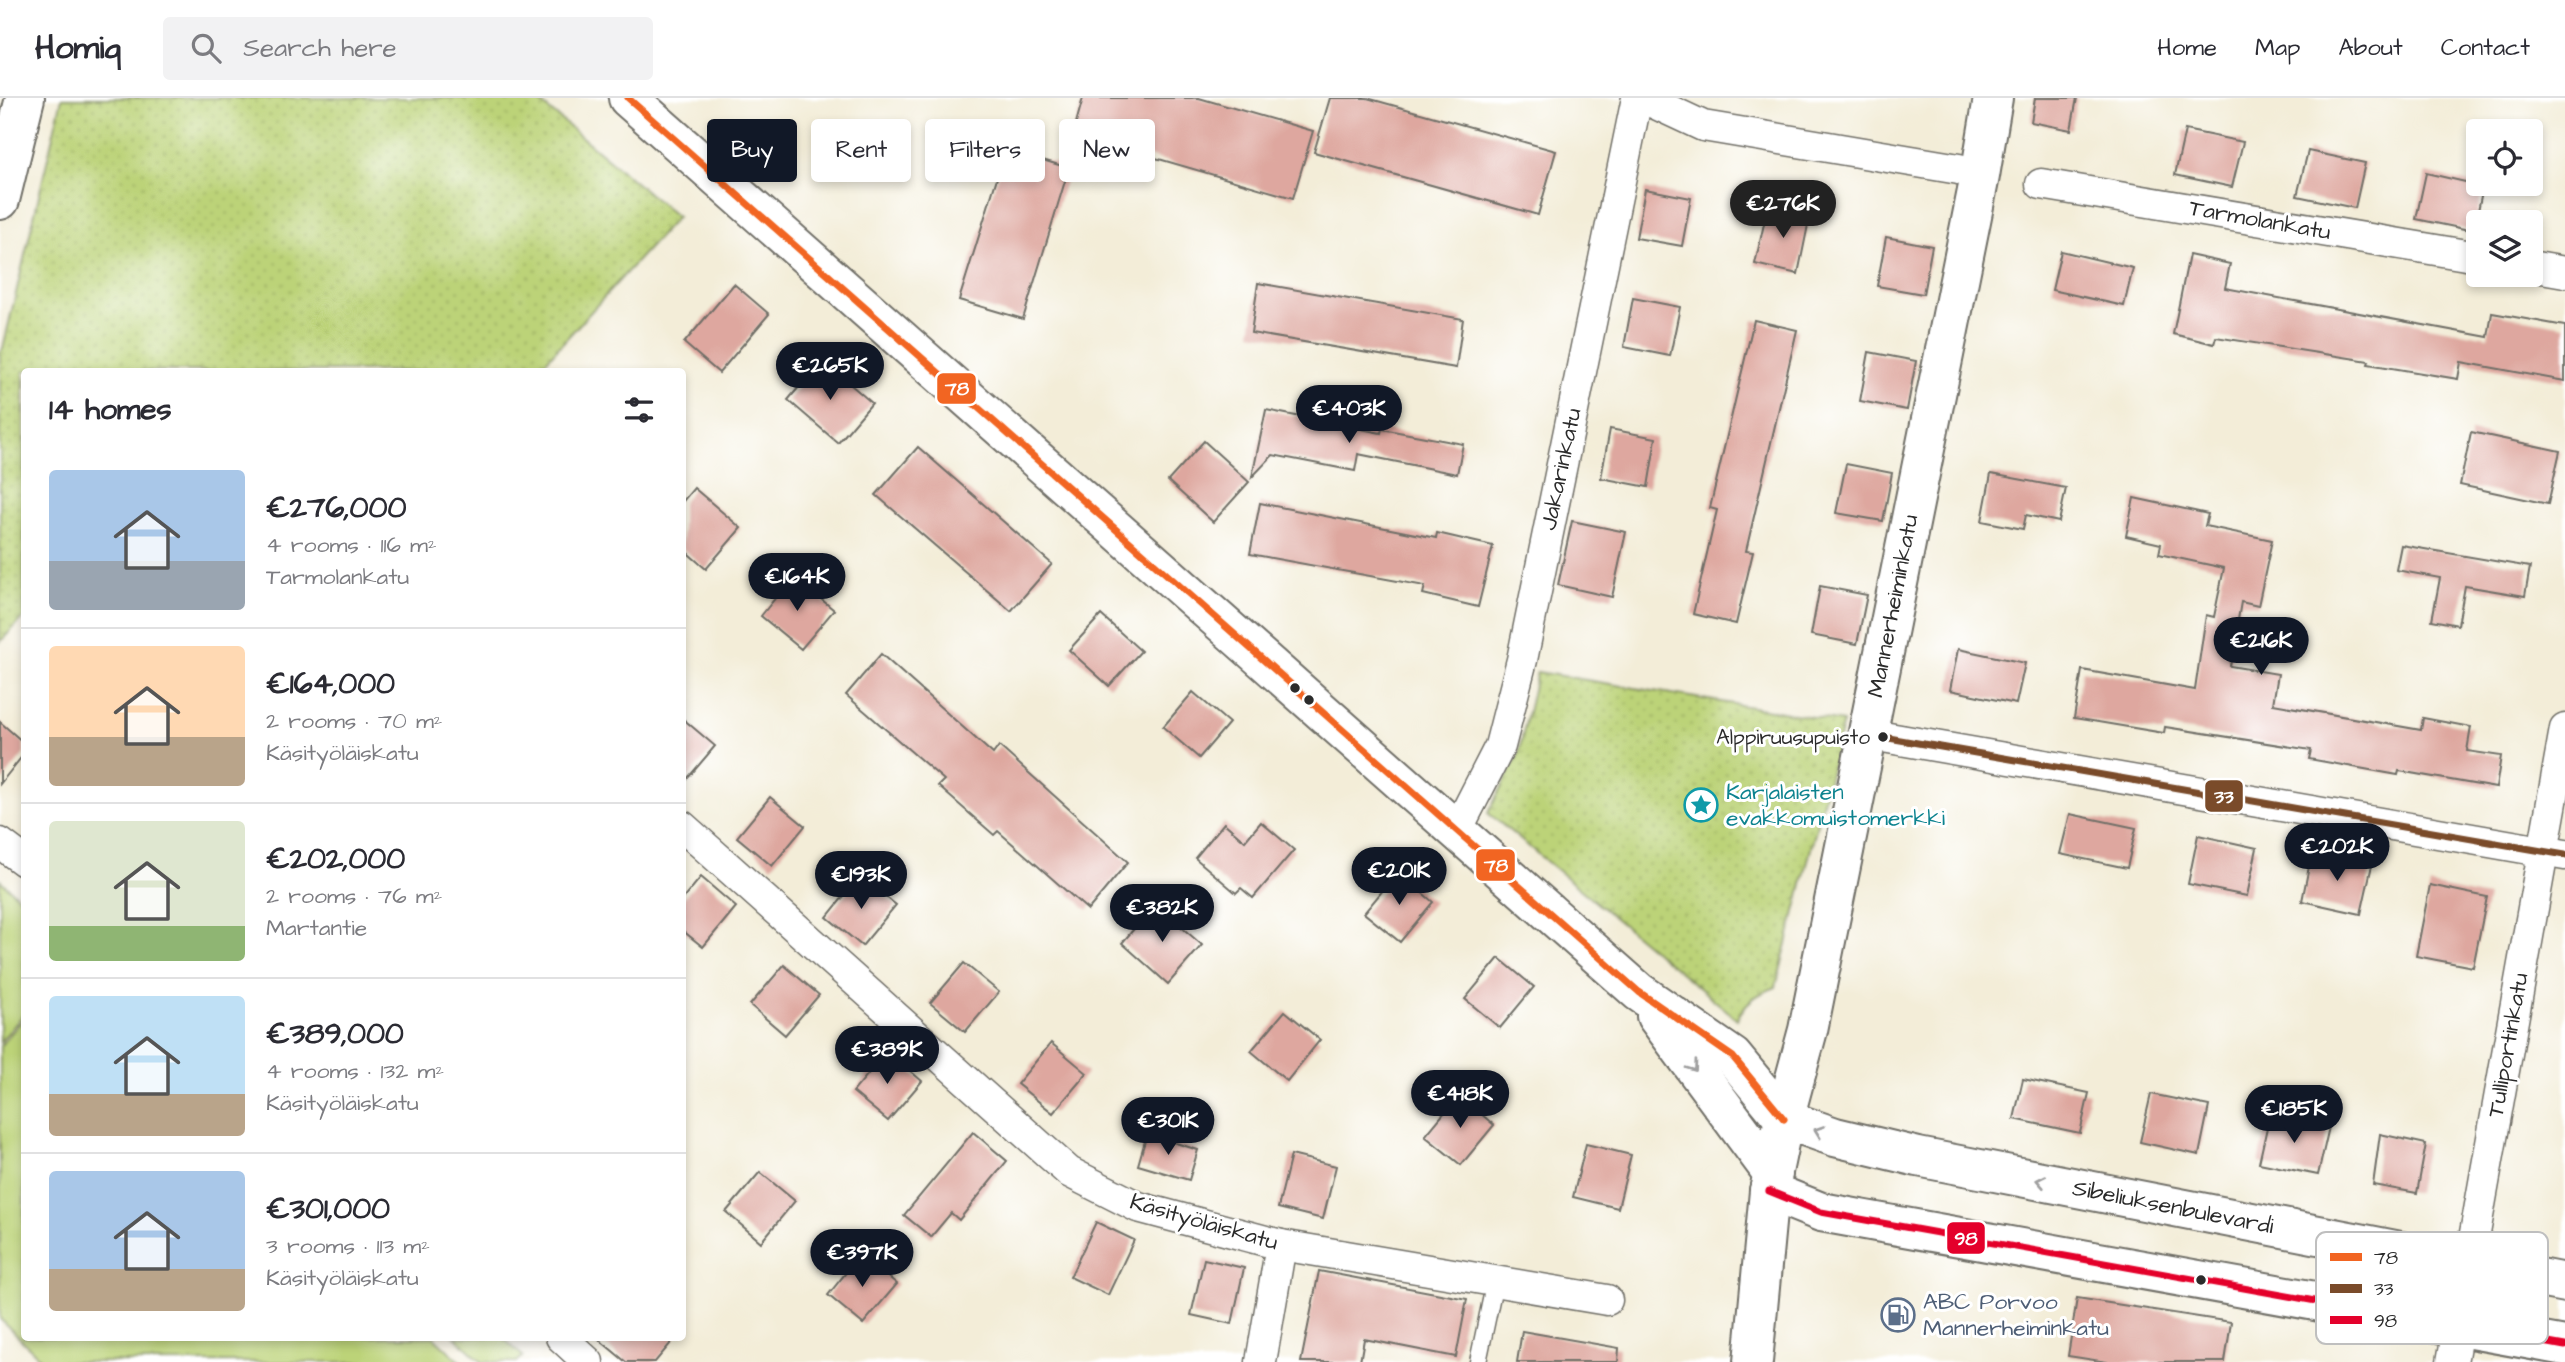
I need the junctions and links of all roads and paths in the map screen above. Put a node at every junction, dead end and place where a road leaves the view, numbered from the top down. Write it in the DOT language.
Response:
graph roads {
  1 [pos="25,98"];
  2 [pos="628,98"];
  3 [pos="1637,98"];
  4 [pos="1643,98"];
  5 [pos="1993,98"];
  6 [pos="1980,176"];
  7 [pos="2041,184"];
  8 [pos="2,185"];
  9 [pos="2466,255"];
  10 [pos="2543,268"];
  11 [pos="2565,272"];
  12 [pos="2565,729"];
  13 [pos="1883,737"];
  14 [pos="686,829"];
  15 [pos="1457,830"];
  16 [pos="0,843"];
  17 [pos="2554,853"];
  18 [pos="21,858"];
  19 [pos="1639,992"];
  20 [pos="1784,1119"];
  21 [pos="1771,1183"];
  22 [pos="2476,1232"];
  23 [pos="2316,1236"];
  24 [pos="1281,1245"];
  25 [pos="1495,1281"];
  26 [pos="1607,1300"];
  27 [pos="2316,1316"];
  28 [pos="565,1341"];
  29 [pos="2455,1345"];
  30 [pos="2565,1346"];
  31 [pos="589,1362"];
  32 [pos="1261,1362"];
  33 [pos="1478,1362"];
  34 [pos="1753,1362"];
  1 -- 8 [label="main road"];
  2 -- 15 [label="main road"];
  3 -- 15 [label="street, Jakarinkatu"];
  4 -- 6 [label="street"];
  5 -- 6 [label="main road, Mannerheiminkatu"];
  6 -- 20 [label="main road, Mannerheiminkatu"];
  7 -- 9 [label="street, Tarmolankatu"];
  10 -- 11 [label="street"];
  12 -- 17 [label="street, Tulliportinkatu"];
  13 -- 17 [label="street"];
  14 -- 24 [label="street, Käsityöläiskatu"];
  15 -- 19 [label="main road"];
  16 -- 18 [label="street"];
  17 -- 22 [label="street, Tulliportinkatu"];
  19 -- 20 [label="main road"];
  19 -- 21 [label="main road, one-way"];
  20 -- 21 [label="main road, Mannerheiminkatu"];
  23 -- 20 [label="main road, Sibeliuksenbulevardi, one-way"];
  21 -- 27 [label="main road"];
  21 -- 34 [label="main road, Mannerheiminkatu"];
  24 -- 25 [label="street, Käsityöläiskatu"];
  24 -- 32 [label="street"];
  25 -- 26 [label="street, Käsityöläiskatu"];
  25 -- 33 [label="lane"];
  28 -- 31 [label="street"];
  29 -- 30 [label="main road"];
}
